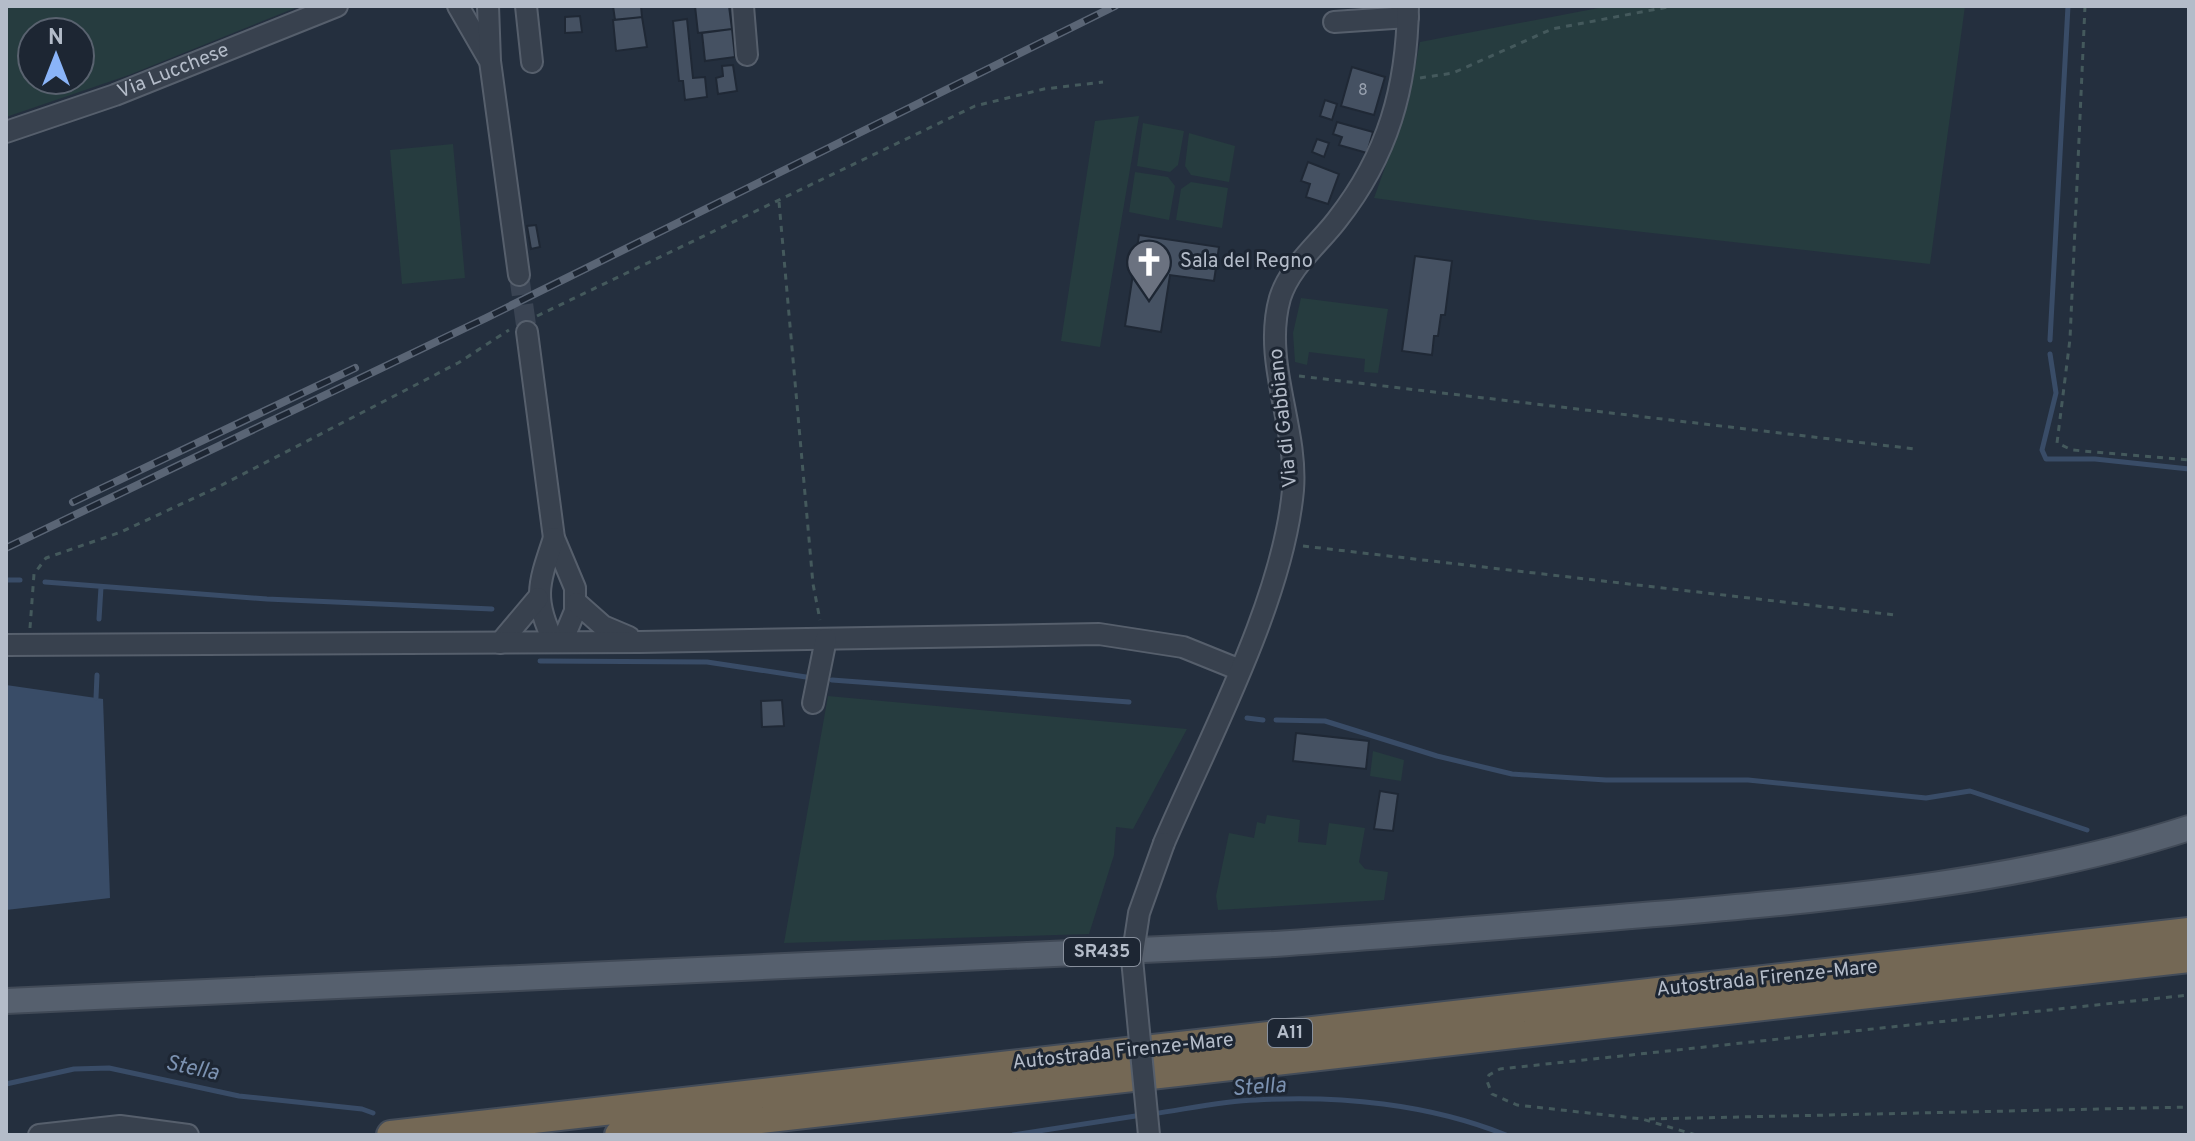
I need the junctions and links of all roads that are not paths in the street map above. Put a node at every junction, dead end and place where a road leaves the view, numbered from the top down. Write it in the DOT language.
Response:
graph roads {
  1 [pos="337,6"];
  2 [pos="458,6"];
  3 [pos="488,6"];
  4 [pos="526,6"];
  5 [pos="743,6"];
  6 [pos="1408,11"];
  7 [pos="1334,22"];
  8 [pos="747,55"];
  9 [pos="490,61"];
  10 [pos="532,62"];
  11 [pos="6,132"];
  12 [pos="519,275"];
  13 [pos="527,332"];
  14 [pos="554,538"];
  15 [pos="538,598"];
  16 [pos="577,603"];
  17 [pos="826,639"];
  18 [pos="558,642"];
  19 [pos="640,642"];
  20 [pos="500,643"];
  21 [pos="6,645"];
  22 [pos="1240,670"];
  23 [pos="813,703"];
  24 [pos="2189,828"];
  25 [pos="2189,932"];
  26 [pos="2189,958"];
  27 [pos="6,1001"];
  28 [pos="39,1135"];
  29 [pos="188,1135"];
  30 [pos="391,1135"];
  31 [pos="619,1135"];
  32 [pos="1149,1135"];
  1 -- 11 [label="street, Via Lucchese"];
  2 -- 9 [label="street"];
  3 -- 9 [label="street"];
  4 -- 10 [label="street"];
  5 -- 8 [label="street"];
  6 -- 7 [label="street"];
  6 -- 22 [label="street, Via di Gabbiano"];
  9 -- 12 [label="street"];
  13 -- 14 [label="street"];
  14 -- 15 [label="street"];
  14 -- 16 [label="street"];
  15 -- 18 [label="street"];
  15 -- 20 [label="street"];
  16 -- 18 [label="street"];
  16 -- 19 [label="street"];
  17 -- 19 [label="street"];
  17 -- 22 [label="street"];
  17 -- 23 [label="street"];
  18 -- 19 [label="street"];
  18 -- 20 [label="street"];
  20 -- 21 [label="street"];
  22 -- 32 [label="street, Via di Gabbiano, bridge"];
  24 -- 27 [label="main road, SR435"];
  25 -- 30 [label="highway, Autostrada Firenze-Mare / A11"];
  26 -- 31 [label="highway, Autostrada Firenze-Mare / A11"];
  28 -- 29 [label="street"];
}
